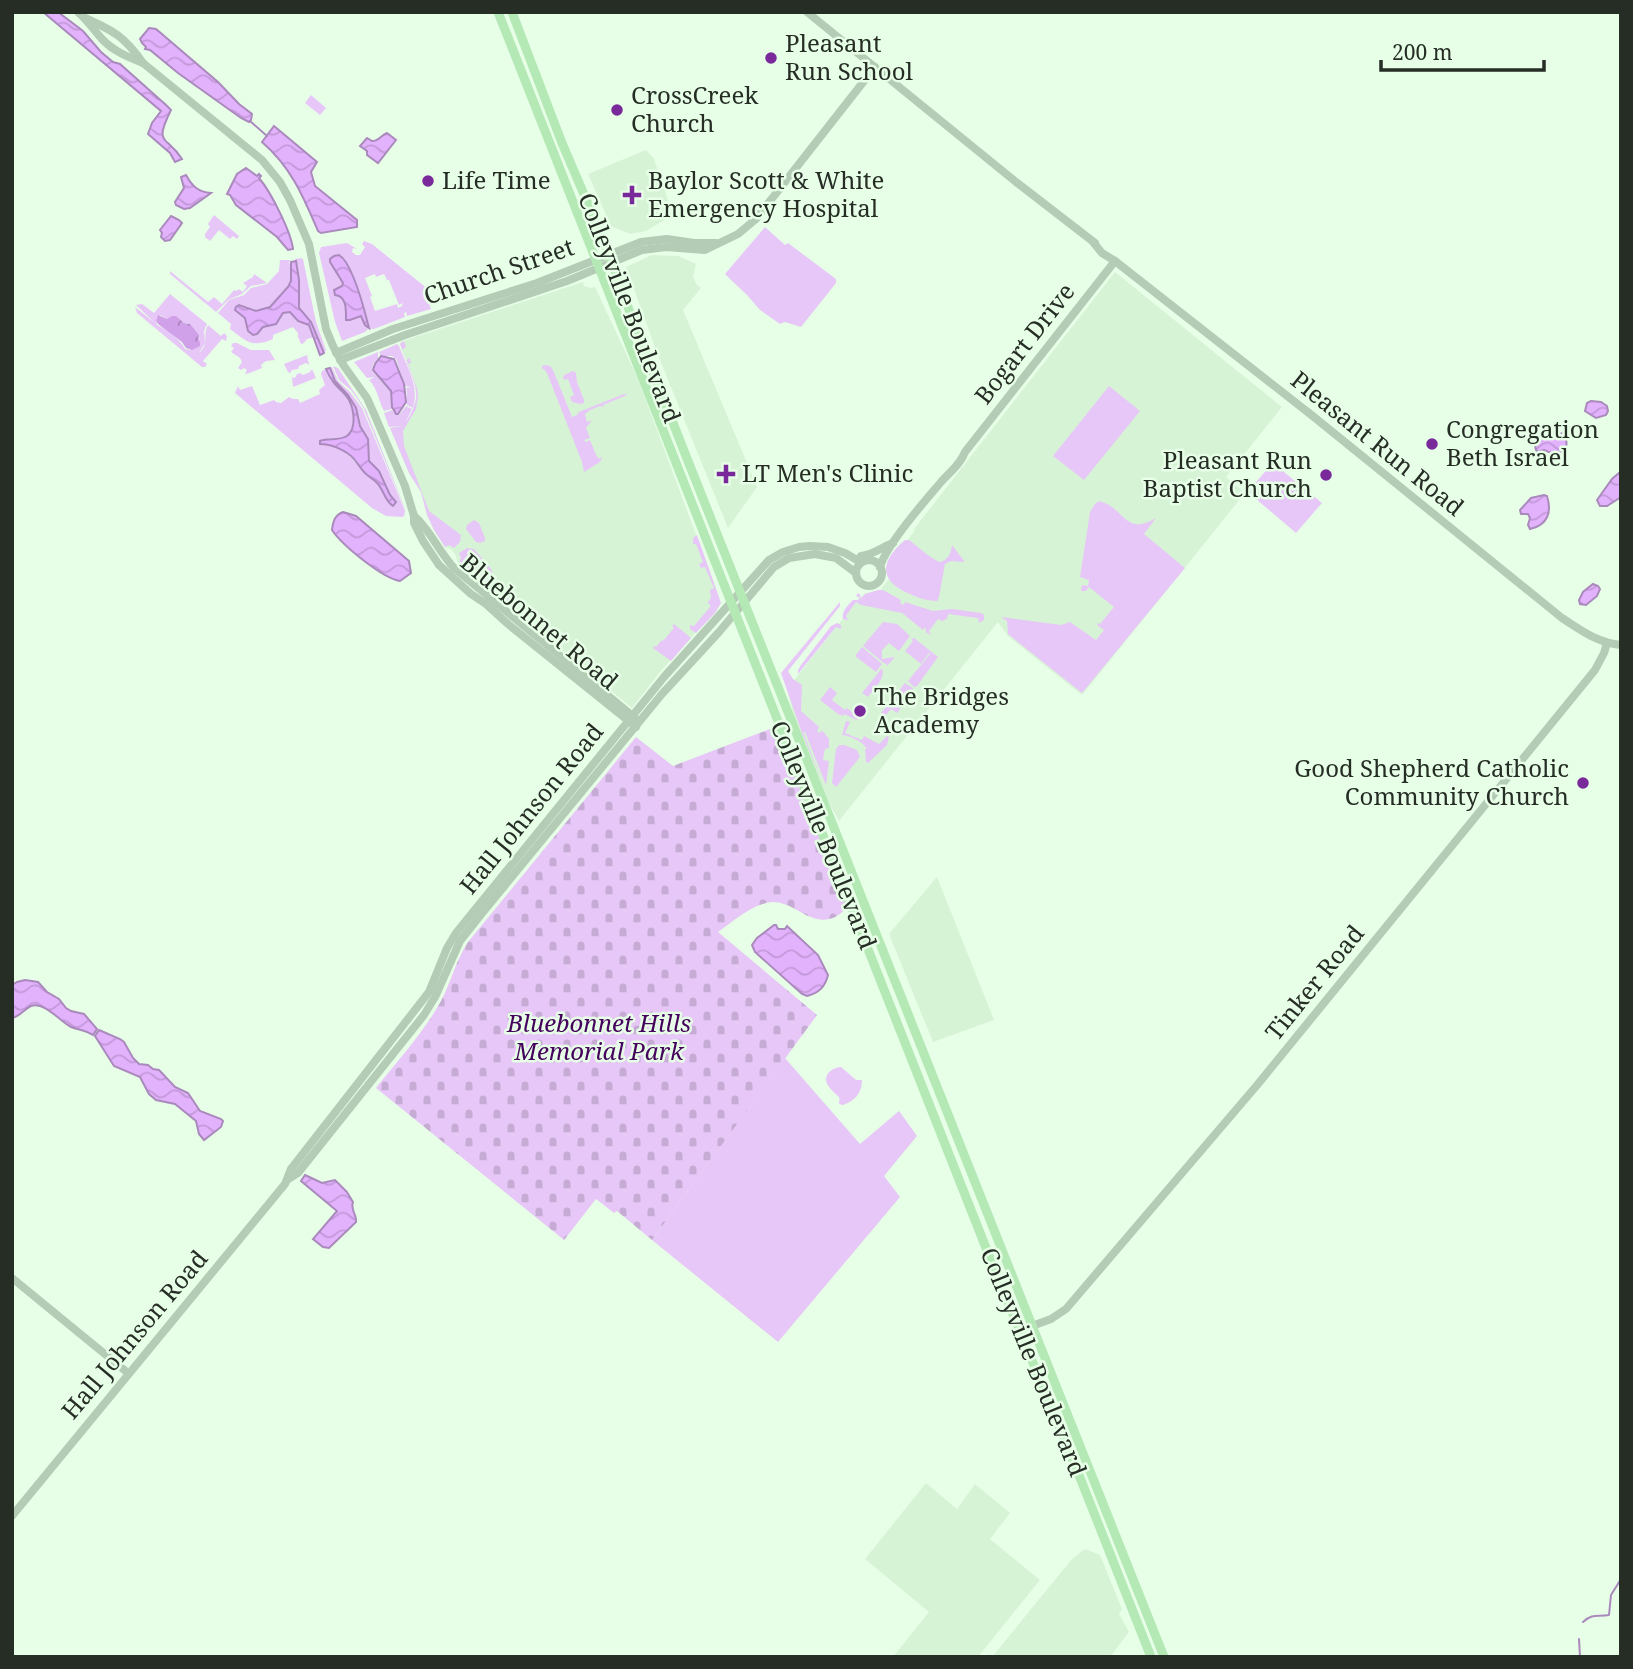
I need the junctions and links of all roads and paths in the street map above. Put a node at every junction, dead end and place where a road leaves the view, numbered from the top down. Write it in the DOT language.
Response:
graph roads {
  1 [pos="498,12"];
  2 [pos="512,12"];
  3 [pos="807,12"];
  4 [pos="81,15"];
  5 [pos="143,63"];
  6 [pos="875,67"];
  7 [pos="611,258"];
  8 [pos="1115,261"];
  9 [pos="597,263"];
  10 [pos="506,297"];
  11 [pos="446,312"];
  12 [pos="449,321"];
  13 [pos="338,356"];
  14 [pos="893,543"];
  15 [pos="827,551"];
  16 [pos="845,553"];
  17 [pos="789,554"];
  18 [pos="868,560"];
  19 [pos="880,568"];
  20 [pos="856,573"];
  21 [pos="741,592"];
  22 [pos="731,601"];
  23 [pos="745,602"];
  24 [pos="735,612"];
  25 [pos="1607,643"];
  26 [pos="1621,645"];
  27 [pos="672,668"];
  28 [pos="663,694"];
  29 [pos="630,718"];
  30 [pos="638,725"];
  31 [pos="850,867"];
  32 [pos="838,872"];
  33 [pos="970,1171"];
  34 [pos="959,1178"];
  35 [pos="287,1180"];
  36 [pos="12,1278"];
  37 [pos="1032,1326"];
  38 [pos="128,1373"];
  39 [pos="12,1516"];
  40 [pos="1151,1657"];
  41 [pos="1164,1657"];
  1 -- 9 [label="main road, Colleyville Boulevard"];
  2 -- 7 [label="main road, Colleyville Boulevard"];
  3 -- 6 [label="street, Pleasant Run Road"];
  4 -- 5 [label="street"];
  4 -- 5 [label="street"];
  5 -- 13 [label="street"];
  6 -- 7 [label="street, Church Street"];
  6 -- 8 [label="street, Pleasant Run Road"];
  7 -- 9 [label="street, Church Street"];
  7 -- 21 [label="main road, Colleyville Boulevard"];
  8 -- 14 [label="street, Bogart Drive"];
  8 -- 25 [label="street, Pleasant Run Road"];
  9 -- 10 [label="street, Church Street"];
  9 -- 22 [label="main road, Colleyville Boulevard"];
  10 -- 11 [label="street, Church Street"];
  10 -- 12 [label="street, Church Street"];
  11 -- 12 [label="street"];
  11 -- 13 [label="street, Church Street"];
  12 -- 13 [label="street, Church Street"];
  13 -- 29 [label="street, Bluebonnet Road"];
  14 -- 16 [label="street"];
  14 -- 18 [label="street, Bogart Drive"];
  14 -- 19 [label="street, Bogart Drive"];
  15 -- 16 [label="street, Hall Johnson Road"];
  15 -- 17 [label="street, Hall Johnson Road"];
  15 -- 20 [label="street"];
  16 -- 18 [label="street, Hall Johnson Road"];
  17 -- 21 [label="street, Hall Johnson Road"];
  17 -- 23 [label="street, Hall Johnson Road"];
  18 -- 19 [label="street"];
  18 -- 20 [label="street"];
  19 -- 20 [label="street"];
  21 -- 22 [label="street, Hall Johnson Road"];
  21 -- 23 [label="main road, Colleyville Boulevard"];
  22 -- 24 [label="main road, Colleyville Boulevard"];
  22 -- 27 [label="street, Hall Johnson Road"];
  23 -- 24 [label="street, Hall Johnson Road"];
  23 -- 31 [label="main road, Colleyville Boulevard"];
  24 -- 28 [label="street, Hall Johnson Road"];
  24 -- 32 [label="main road, Colleyville Boulevard"];
  25 -- 26 [label="street, Pleasant Run Road"];
  25 -- 37 [label="street, Tinker Road"];
  27 -- 28 [label="street"];
  27 -- 29 [label="street, Hall Johnson Road"];
  28 -- 30 [label="street, Hall Johnson Road"];
  29 -- 30 [label="street, Bluebonnet Road"];
  29 -- 35 [label="street, Hall Johnson Road"];
  30 -- 35 [label="street, Hall Johnson Road"];
  31 -- 32 [label="main road"];
  31 -- 33 [label="main road, Colleyville Boulevard"];
  32 -- 34 [label="main road, Colleyville Boulevard"];
  33 -- 34 [label="main road"];
  33 -- 37 [label="main road, Colleyville Boulevard"];
  34 -- 40 [label="main road, Colleyville Boulevard"];
  35 -- 38 [label="street, Hall Johnson Road"];
  36 -- 38 [label="street"];
  37 -- 41 [label="main road, Colleyville Boulevard"];
  38 -- 39 [label="street, Hall Johnson Road"];
}
